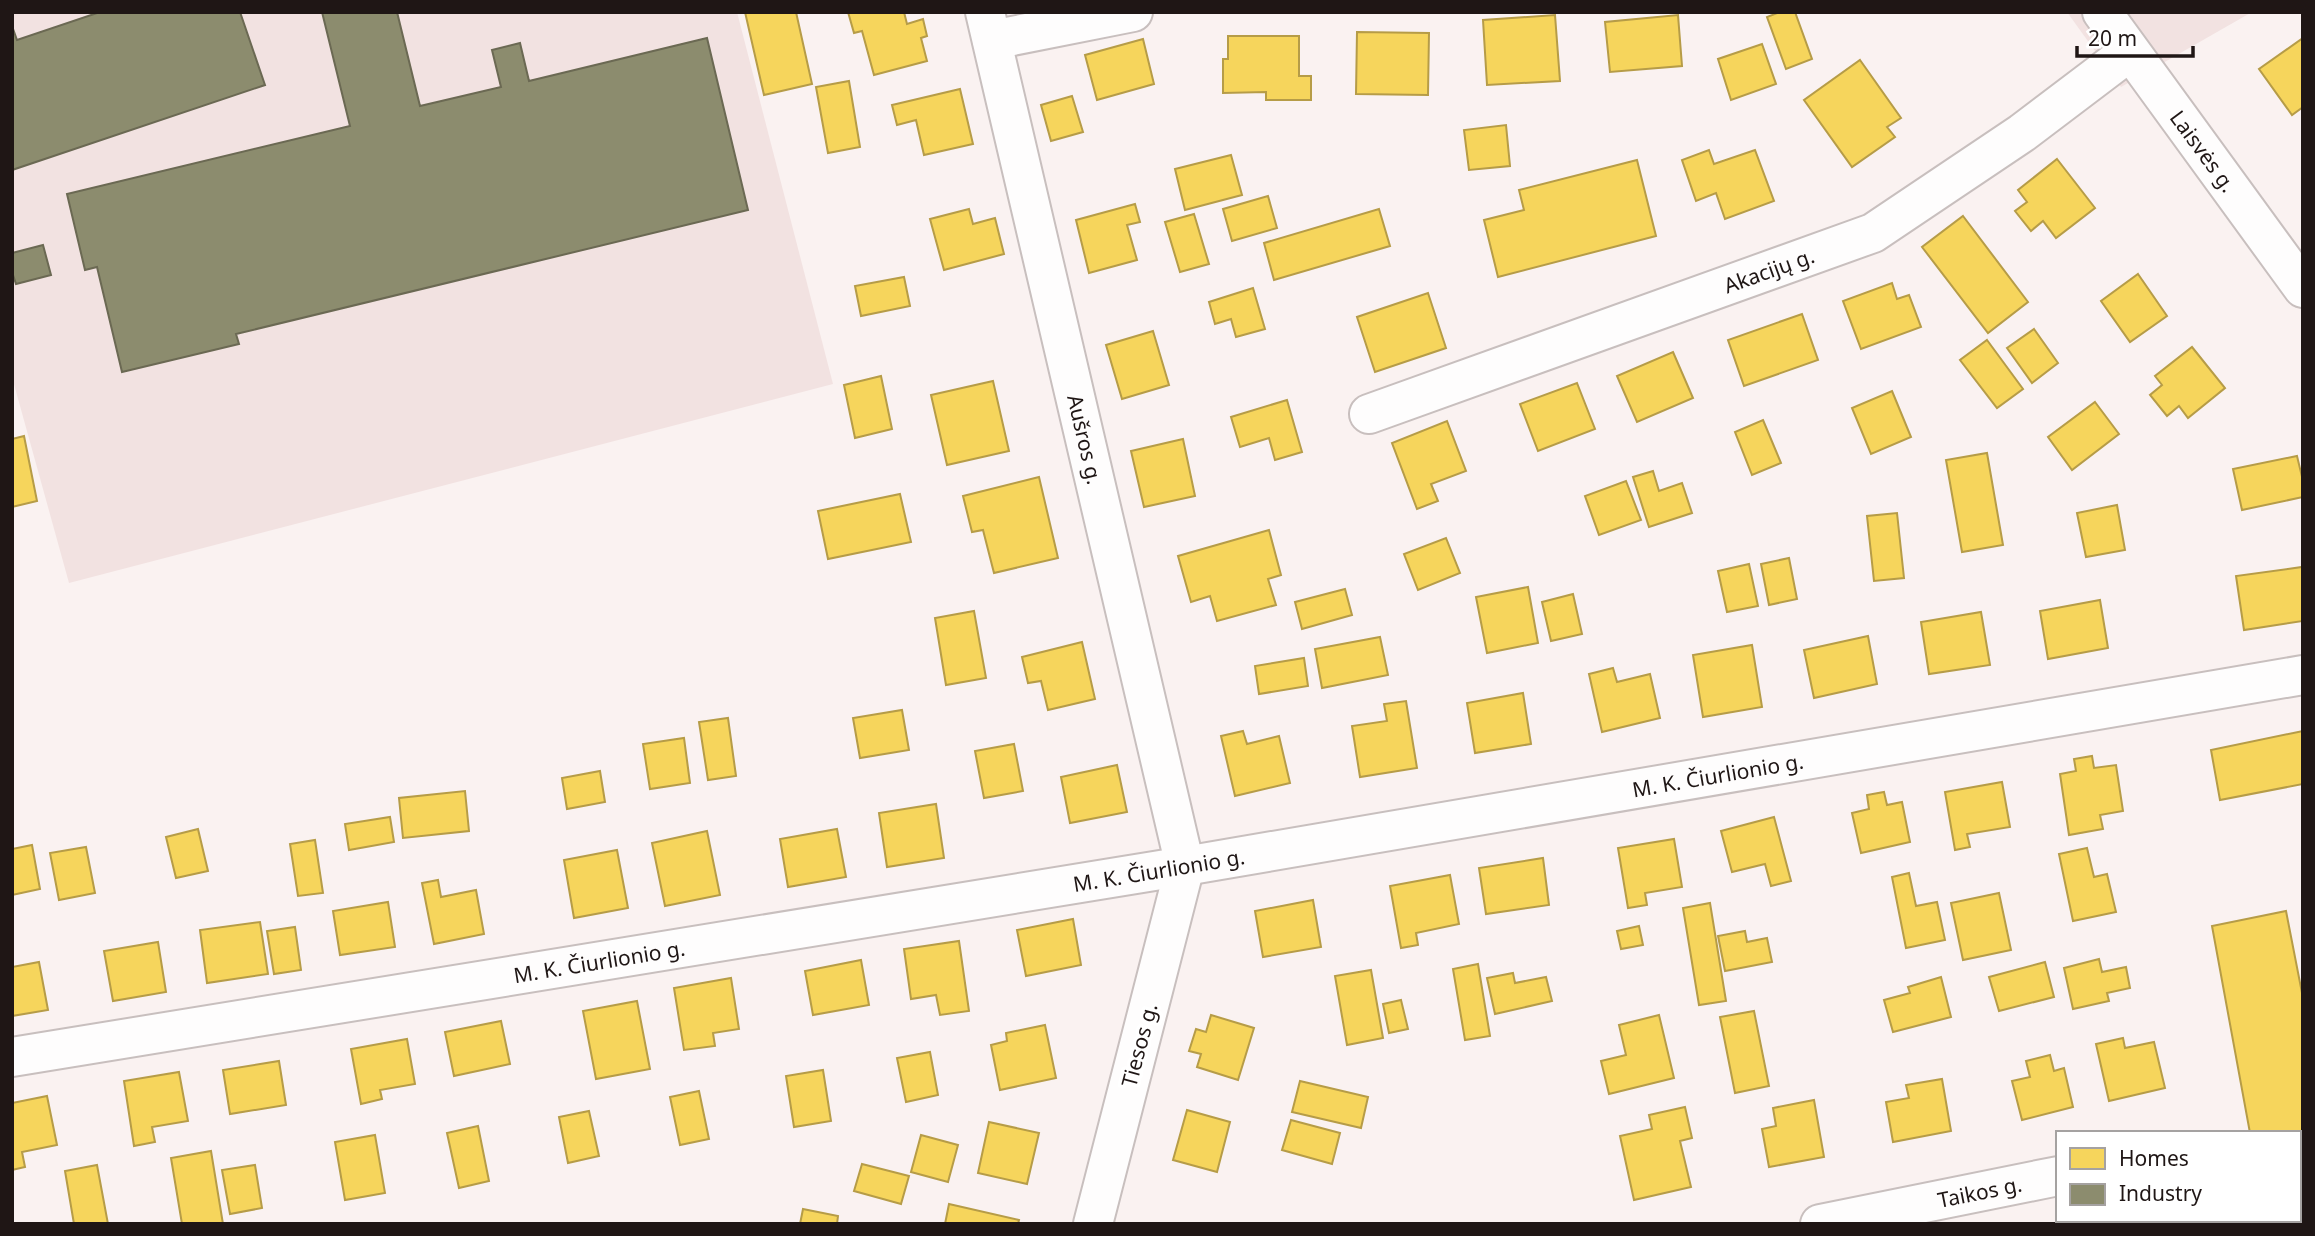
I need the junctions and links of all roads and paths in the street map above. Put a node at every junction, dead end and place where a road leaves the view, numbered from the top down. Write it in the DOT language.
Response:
graph roads {
  1 [pos="1133,12"];
  2 [pos="2102,12"];
  3 [pos="988,26"];
  4 [pos="2129,52"];
  5 [pos="2303,288"];
  6 [pos="1369,414"];
  7 [pos="2303,675"];
  8 [pos="1185,866"];
  9 [pos="12,1057"];
  10 [pos="2056,1176"];
  11 [pos="1093,1224"];
  12 [pos="1820,1224"];
  1 -- 3 [label="street"];
  2 -- 4 [label="street, Laisvės g."];
  3 -- 8 [label="street, Aušros g."];
  4 -- 5 [label="street, Laisvės g."];
  4 -- 6 [label="street, Akacijų g."];
  7 -- 8 [label="street, M. K. Čiurlionio g."];
  8 -- 9 [label="street, M. K. Čiurlionio g."];
  8 -- 11 [label="street, Tiesos g."];
  10 -- 12 [label="street, Taikos g."];
}
